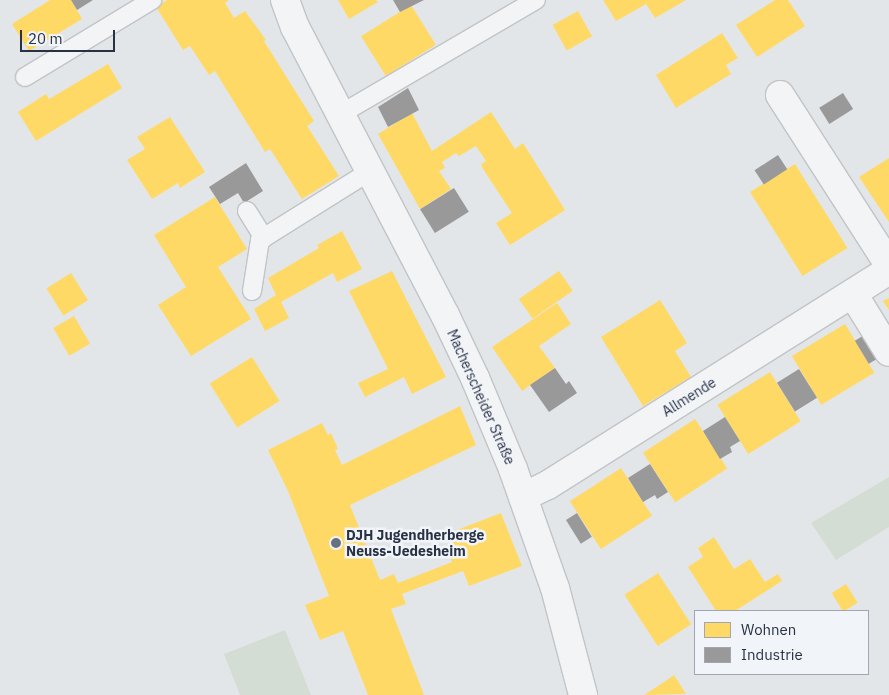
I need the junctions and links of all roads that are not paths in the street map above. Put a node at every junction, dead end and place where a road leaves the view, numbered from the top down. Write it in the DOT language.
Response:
graph roads {
  1 [pos="152,0"];
  2 [pos="286,0"];
  3 [pos="536,0"];
  4 [pos="25,77"];
  5 [pos="780,95"];
  6 [pos="339,114"];
  7 [pos="370,172"];
  8 [pos="247,211"];
  9 [pos="264,238"];
  10 [pos="889,265"];
  11 [pos="889,270"];
  12 [pos="252,291"];
  13 [pos="853,294"];
  14 [pos="889,352"];
  15 [pos="524,497"];
  16 [pos="583,695"];
  1 -- 4 [label="lane"];
  2 -- 6 [label="street, Macherscheider Straße"];
  3 -- 6 [label="lane"];
  5 -- 10 [label="street"];
  6 -- 7 [label="street, Macherscheider Straße"];
  7 -- 9 [label="lane"];
  7 -- 15 [label="street, Macherscheider Straße"];
  8 -- 9 [label="lane"];
  9 -- 12 [label="lane"];
  11 -- 13 [label="street, Allmende"];
  13 -- 14 [label="street"];
  13 -- 15 [label="street, Allmende"];
  15 -- 16 [label="street, Macherscheider Straße"];
}
